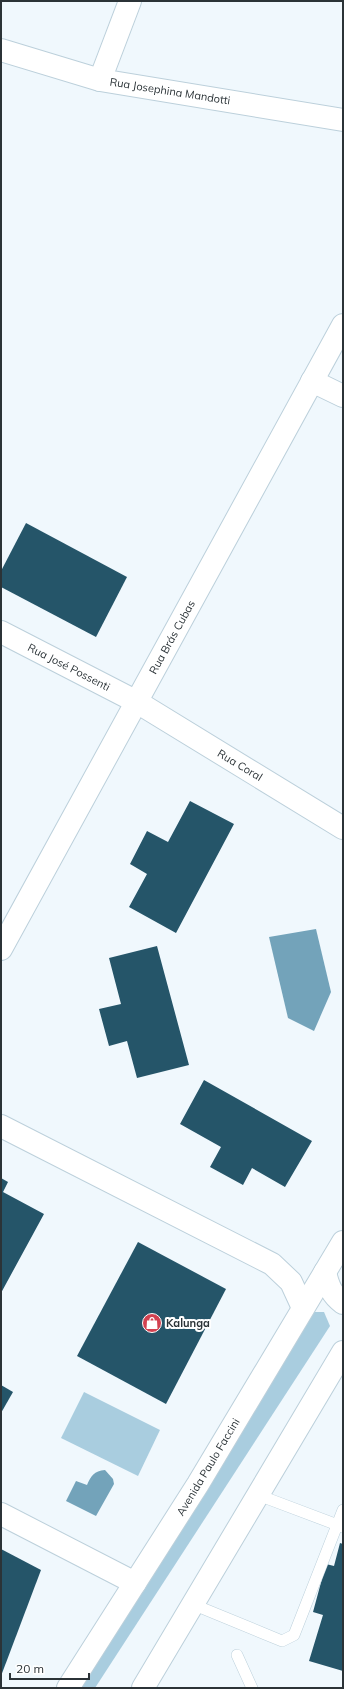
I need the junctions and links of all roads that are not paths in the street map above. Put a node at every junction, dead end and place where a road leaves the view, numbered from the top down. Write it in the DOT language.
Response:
graph roads {
  1 [pos="130,1"];
  2 [pos="1,50"];
  3 [pos="100,80"];
  4 [pos="343,120"];
  5 [pos="343,325"];
  6 [pos="312,382"];
  7 [pos="343,396"];
  8 [pos="1,632"];
  9 [pos="137,702"];
  10 [pos="343,828"];
  11 [pos="1,949"];
  12 [pos="1,1126"];
  13 [pos="343,1242"];
  14 [pos="325,1272"];
  15 [pos="343,1302"];
  16 [pos="303,1308"];
  17 [pos="343,1352"];
  18 [pos="258,1495"];
  19 [pos="343,1510"];
  20 [pos="1,1514"];
  21 [pos="340,1527"];
  22 [pos="135,1583"];
  23 [pos="192,1604"];
  24 [pos="237,1655"];
  25 [pos="68,1688"];
  26 [pos="143,1688"];
  27 [pos="252,1688"];
  1 -- 3 [label="street"];
  2 -- 3 [label="street, Rua Josephina Mandotti"];
  3 -- 4 [label="street, Rua Josephina Mandotti"];
  5 -- 6 [label="street, Rua Brás Cubas"];
  6 -- 7 [label="street"];
  6 -- 9 [label="street, Rua Brás Cubas"];
  8 -- 9 [label="street, Rua José Possenti"];
  9 -- 10 [label="street, Rua Coral"];
  9 -- 11 [label="street, Rua Brás Cubas"];
  12 -- 16 [label="street"];
  13 -- 14 [label="street, Avenida Paulo Faccini"];
  14 -- 15 [label="street"];
  14 -- 16 [label="street, Avenida Paulo Faccini"];
  16 -- 22 [label="street, Avenida Paulo Faccini"];
  17 -- 18 [label="street"];
  18 -- 21 [label="lane"];
  18 -- 23 [label="street"];
  19 -- 21 [label="lane"];
  20 -- 22 [label="street"];
  21 -- 23 [label="lane"];
  22 -- 25 [label="street, Avenida Paulo Faccini"];
  23 -- 26 [label="street"];
  24 -- 27 [label="lane"];
}
